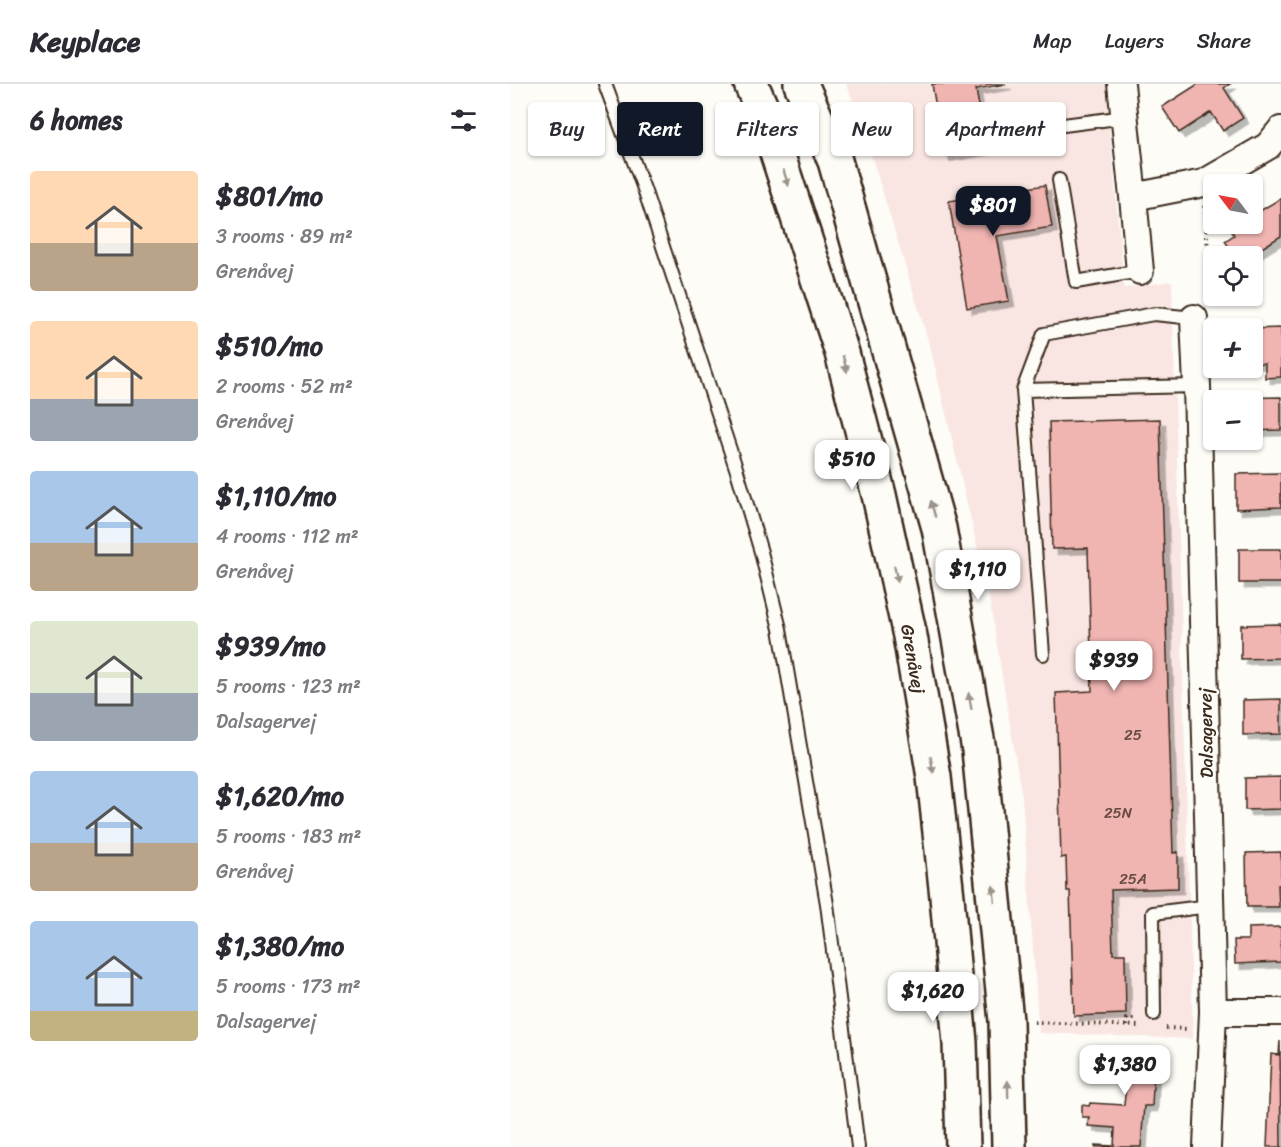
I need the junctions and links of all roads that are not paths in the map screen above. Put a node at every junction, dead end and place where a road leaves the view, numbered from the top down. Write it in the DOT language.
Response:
graph roads {
  1 [pos="605,84"];
  2 [pos="751,84"];
  3 [pos="801,84"];
  4 [pos="1121,84"];
  5 [pos="1125,117"];
  6 [pos="1066,125"];
  7 [pos="1281,130"];
  8 [pos="1059,180"];
  9 [pos="1134,197"];
  10 [pos="1140,271"];
  11 [pos="1194,318"];
  12 [pos="1197,386"];
  13 [pos="1023,390"];
  14 [pos="1043,654"];
  15 [pos="1210,906"];
  16 [pos="1281,1012"];
  17 [pos="1154,1014"];
  18 [pos="1213,1021"];
  19 [pos="858,1147"];
  20 [pos="963,1147"];
  21 [pos="1009,1147"];
  22 [pos="1207,1147"];
  1 -- 19 [label="lane"];
  2 -- 20 [label="main road, Grenåvej, one-way"];
  21 -- 3 [label="main road, one-way"];
  4 -- 5 [label="street"];
  5 -- 6 [label="lane"];
  5 -- 9 [label="street"];
  7 -- 9 [label="street"];
  8 -- 10 [label="lane"];
  9 -- 10 [label="street"];
  11 -- 12 [label="street, Dalsagervej"];
  11 -- 13 [label="lane"];
  12 -- 13 [label="lane"];
  12 -- 15 [label="street, Dalsagervej"];
  13 -- 14 [label="lane"];
  15 -- 17 [label="lane"];
  15 -- 18 [label="street, Dalsagervej"];
  16 -- 18 [label="street"];
  18 -- 22 [label="street, Dalsagervej"];
}
